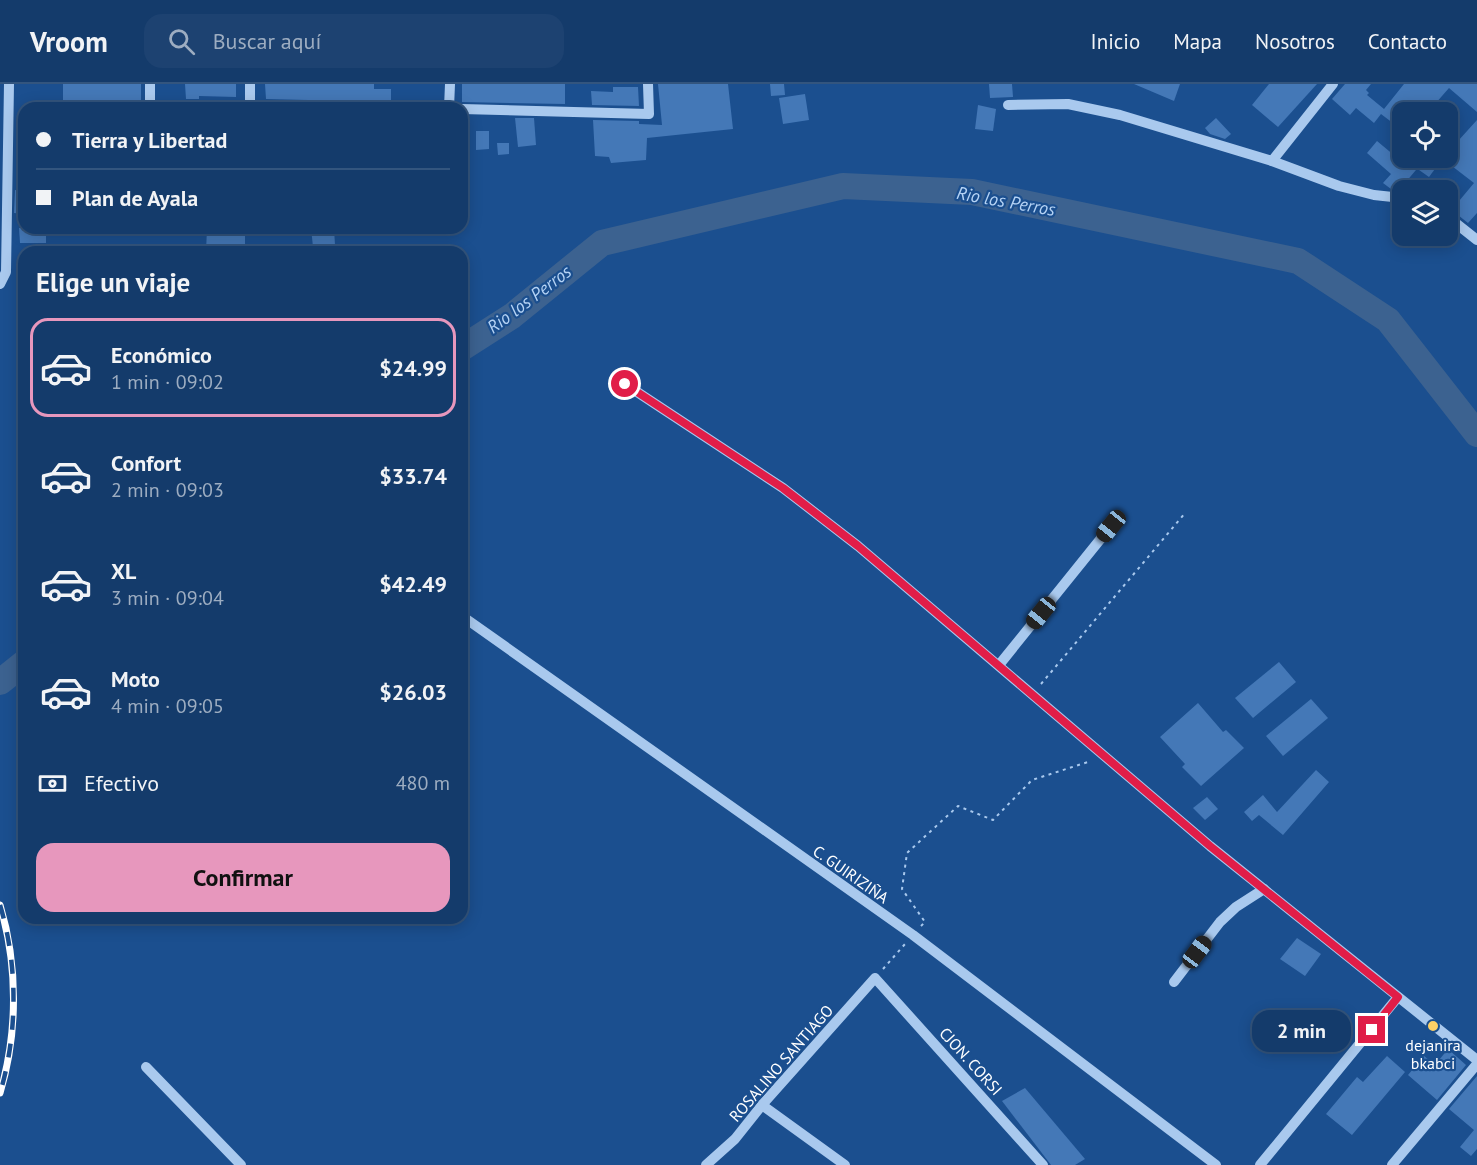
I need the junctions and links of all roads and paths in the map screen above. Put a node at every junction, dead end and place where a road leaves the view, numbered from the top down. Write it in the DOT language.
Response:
graph roads {
  1 [pos="9,84"];
  2 [pos="150,84"];
  3 [pos="250,84"];
  4 [pos="450,84"];
  5 [pos="648,84"];
  6 [pos="1333,84"];
  7 [pos="150,102"];
  8 [pos="250,102"];
  9 [pos="449,102"];
  10 [pos="1008,105"];
  11 [pos="468,109"];
  12 [pos="1272,161"];
  13 [pos="1392,197"];
  14 [pos="1458,225"];
  15 [pos="1477,240"];
  16 [pos="0,284"];
  17 [pos="625,384"];
  18 [pos="1186,512"];
  19 [pos="1111,526"];
  20 [pos="468,620"];
  21 [pos="999,665"];
  22 [pos="1033,694"];
  23 [pos="1105,756"];
  24 [pos="1264,889"];
  25 [pos="913,935"];
  26 [pos="875,978"];
  27 [pos="1174,982"];
  28 [pos="1398,997"];
  29 [pos="1477,1062"];
  30 [pos="146,1067"];
  31 [pos="762,1105"];
  32 [pos="241,1165"];
  33 [pos="706,1165"];
  34 [pos="845,1165"];
  35 [pos="1043,1165"];
  36 [pos="1216,1165"];
  37 [pos="1260,1165"];
  38 [pos="1392,1165"];
  1 -- 16 [label="street"];
  2 -- 7 [label="street"];
  3 -- 8 [label="street"];
  4 -- 9 [label="street"];
  5 -- 11 [label="street"];
  6 -- 12 [label="street"];
  10 -- 12 [label="street"];
  12 -- 13 [label="street"];
  14 -- 15 [label="street"];
  17 -- 21 [label="street"];
  18 -- 22 [label="path"];
  19 -- 21 [label="street"];
  20 -- 25 [label="street, C. GUIRIZIÑA"];
  21 -- 22 [label="street"];
  22 -- 23 [label="street"];
  23 -- 24 [label="street"];
  23 -- 25 [label="path"];
  24 -- 27 [label="street"];
  24 -- 28 [label="street"];
  25 -- 26 [label="path"];
  25 -- 36 [label="street, C. GUIRIZIÑA"];
  26 -- 31 [label="street, ROSALINO SANTIAGO"];
  26 -- 35 [label="street, CJON. CORSI"];
  28 -- 29 [label="street"];
  28 -- 37 [label="street"];
  29 -- 38 [label="street"];
  30 -- 32 [label="street"];
  31 -- 33 [label="street, ROSALINO SANTIAGO"];
  31 -- 34 [label="street"];
}
